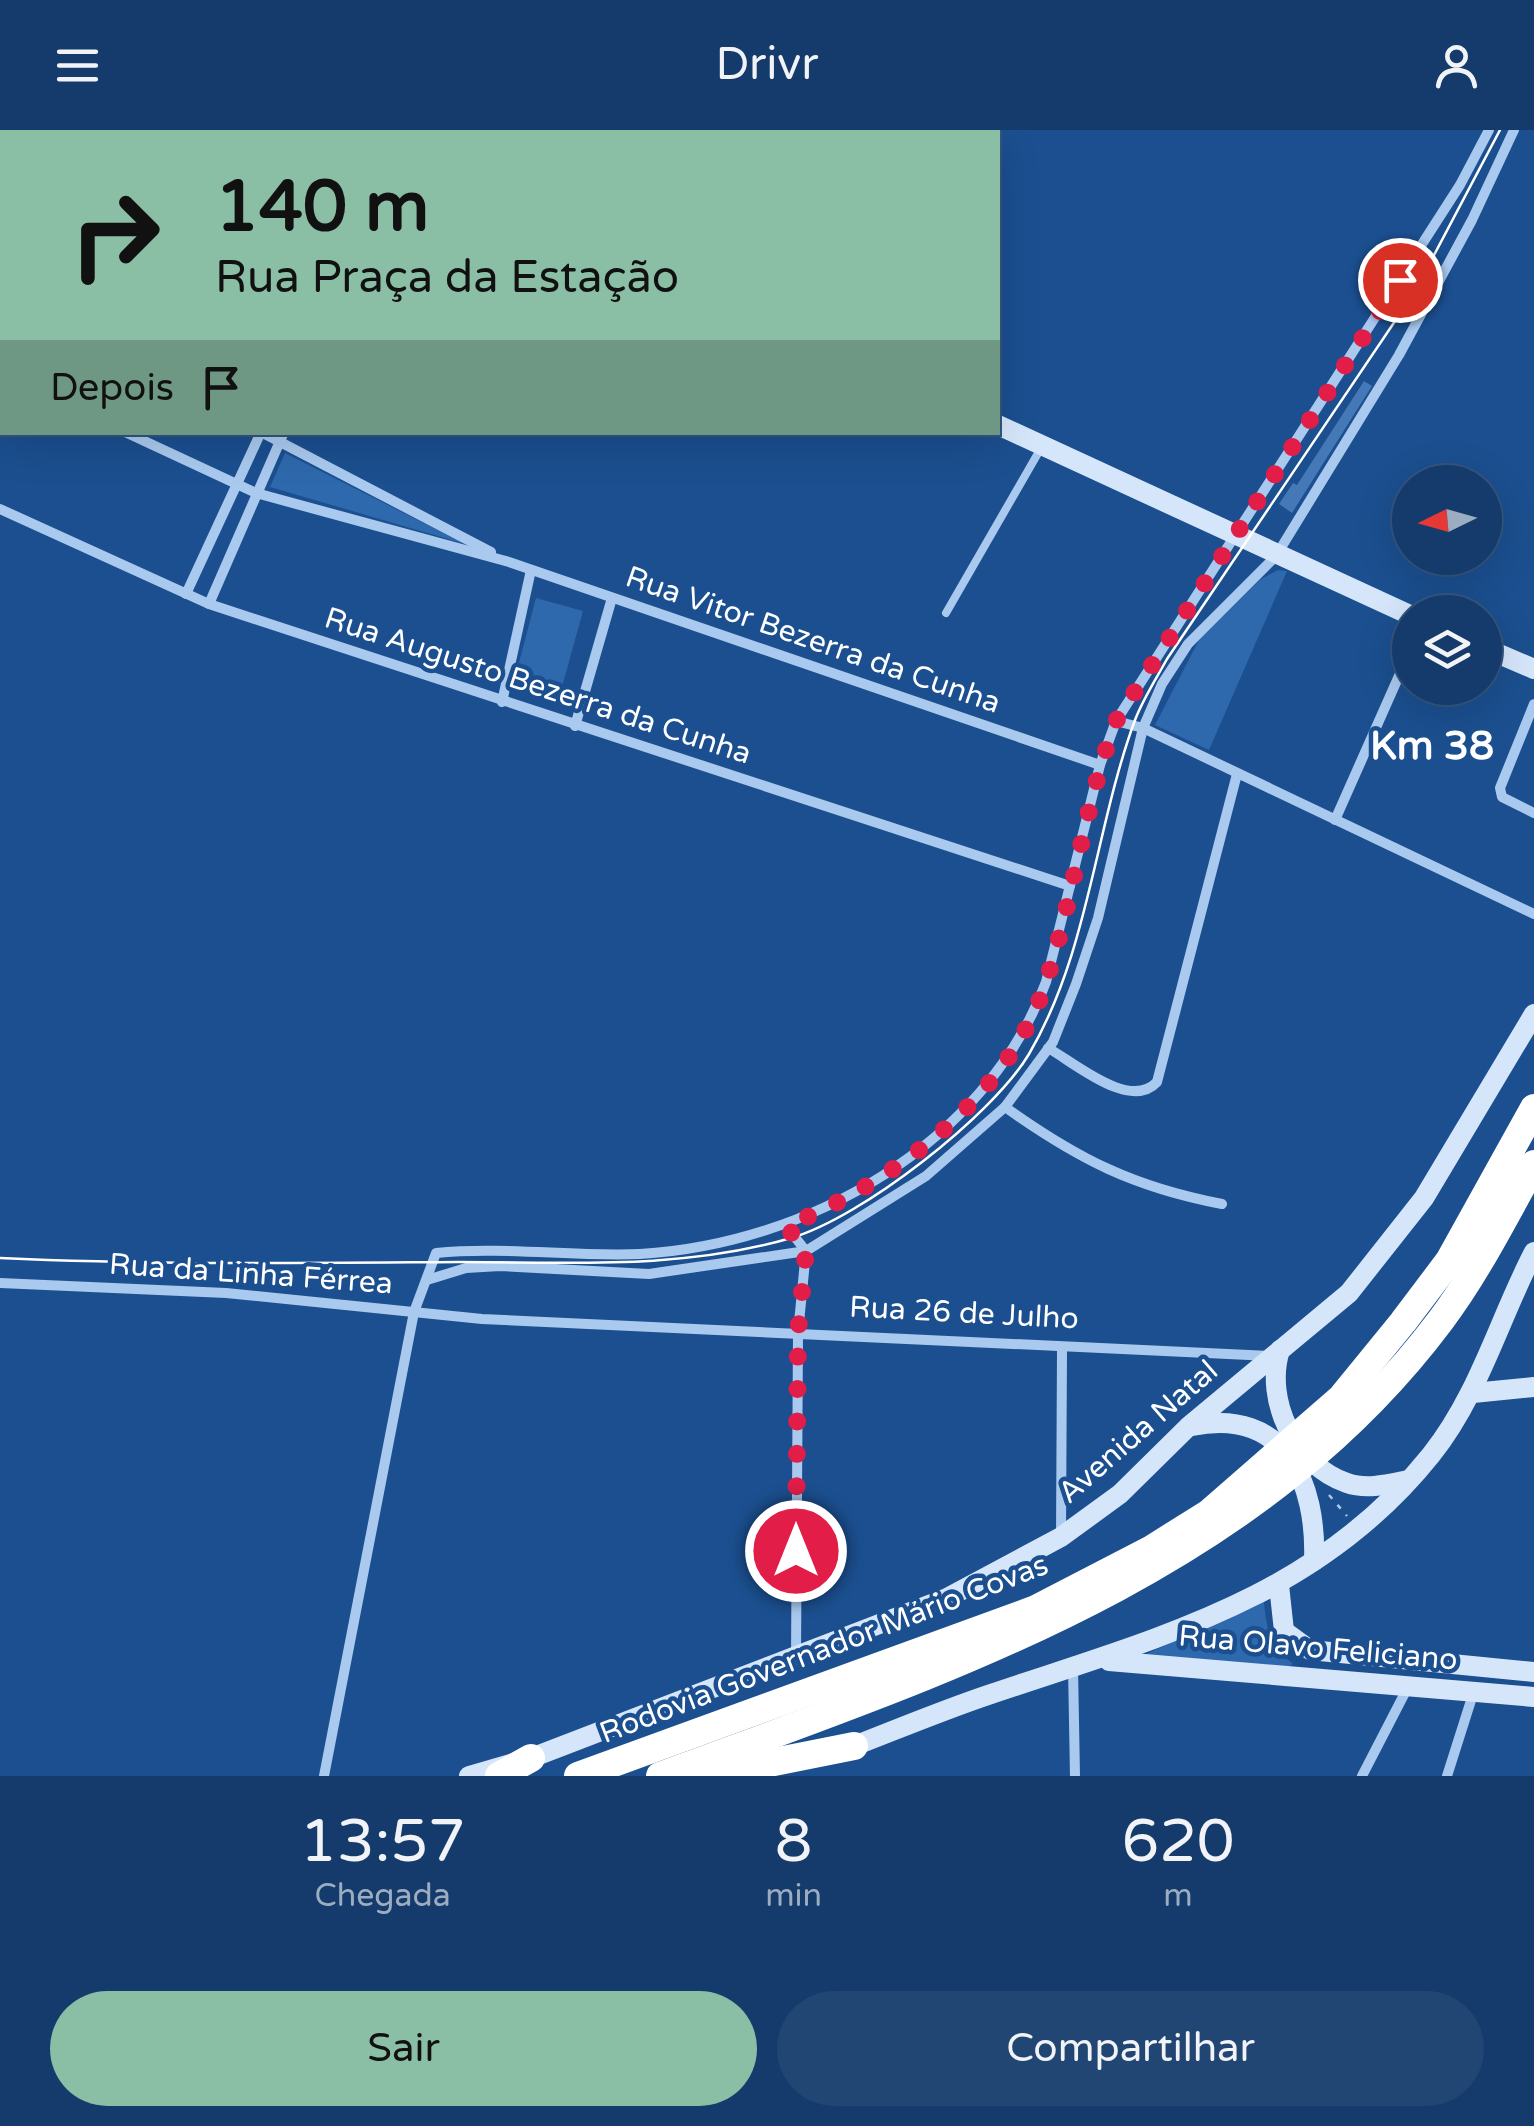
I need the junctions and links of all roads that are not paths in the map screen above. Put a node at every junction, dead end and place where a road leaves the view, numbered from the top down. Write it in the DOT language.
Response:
graph roads {
  1 [pos="1489,130"];
  2 [pos="1514,130"];
  3 [pos="1000,426"];
  4 [pos="131,435"];
  5 [pos="260,435"];
  6 [pos="282,437"];
  7 [pos="1042,445"];
  8 [pos="237,484"];
  9 [pos="256,493"];
  10 [pos="0,508"];
  11 [pos="1243,537"];
  12 [pos="1276,556"];
  13 [pos="510,562"];
  14 [pos="531,570"];
  15 [pos="186,594"];
  16 [pos="612,598"];
  17 [pos="210,604"];
  18 [pos="1392,607"];
  19 [pos="946,613"];
  20 [pos="1502,656"];
  21 [pos="1534,670"];
  22 [pos="1392,692"];
  23 [pos="502,702"];
  24 [pos="1534,704"];
  25 [pos="1116,721"];
  26 [pos="575,726"];
  27 [pos="1143,728"];
  28 [pos="1100,765"];
  29 [pos="1237,774"];
  30 [pos="1534,813"];
  31 [pos="1336,820"];
  32 [pos="1070,886"];
  33 [pos="1534,914"];
  34 [pos="1534,1014"];
  35 [pos="1050,1045"];
  36 [pos="1005,1107"];
  37 [pos="1534,1108"];
  38 [pos="1534,1164"];
  39 [pos="1222,1204"];
  40 [pos="786,1226"];
  41 [pos="806,1251"];
  42 [pos="1533,1254"];
  43 [pos="427,1280"];
  44 [pos="0,1283"];
  45 [pos="414,1312"];
  46 [pos="798,1333"];
  47 [pos="1062,1350"];
  48 [pos="1275,1353"];
  49 [pos="1534,1386"];
  50 [pos="1473,1393"];
  51 [pos="1188,1427"];
  52 [pos="1298,1455"];
  53 [pos="1409,1480"];
  54 [pos="1060,1537"];
  55 [pos="1314,1562"];
  56 [pos="1279,1585"];
  57 [pos="796,1658"];
  58 [pos="1097,1660"];
  59 [pos="1073,1667"];
  60 [pos="1534,1672"];
  61 [pos="1409,1686"];
  62 [pos="1474,1691"];
  63 [pos="1534,1697"];
  64 [pos="854,1746"];
  65 [pos="531,1758"];
  66 [pos="324,1776"];
  67 [pos="469,1776"];
  68 [pos="499,1776"];
  69 [pos="578,1776"];
  70 [pos="660,1776"];
  71 [pos="704,1776"];
  72 [pos="779,1776"];
  73 [pos="1076,1776"];
  74 [pos="1362,1776"];
  75 [pos="1447,1776"];
  1 -- 11 [label="street"];
  2 -- 12 [label="street, Rua da Linha Férrea"];
  3 -- 7 [label="main road"];
  4 -- 8 [label="street, Rua Vitor Bezerra da Cunha"];
  5 -- 8 [label="street"];
  6 -- 9 [label="street"];
  6 -- 13 [label="street, Rua Vitor Bezerra da Cunha"];
  7 -- 11 [label="main road"];
  7 -- 19 [label="lane"];
  8 -- 9 [label="street, Rua Vitor Bezerra da Cunha"];
  8 -- 15 [label="street"];
  9 -- 13 [label="street, Rua Vitor Bezerra da Cunha"];
  9 -- 17 [label="street"];
  10 -- 15 [label="street, Rua Augusto Bezerra da Cunha"];
  11 -- 12 [label="main road"];
  11 -- 25 [label="street"];
  12 -- 18 [label="main road"];
  12 -- 27 [label="street, Rua da Linha Férrea"];
  13 -- 14 [label="street, Rua Vitor Bezerra da Cunha"];
  14 -- 16 [label="street, Rua Vitor Bezerra da Cunha"];
  14 -- 23 [label="street"];
  15 -- 17 [label="street, Rua Augusto Bezerra da Cunha"];
  16 -- 26 [label="street"];
  16 -- 28 [label="street, Rua Vitor Bezerra da Cunha"];
  17 -- 23 [label="street, Rua Augusto Bezerra da Cunha"];
  20 -- 21 [label="main road"];
  22 -- 31 [label="street"];
  23 -- 26 [label="street, Rua Augusto Bezerra da Cunha"];
  24 -- 30 [label="street"];
  25 -- 27 [label="street"];
  25 -- 28 [label="street"];
  26 -- 32 [label="street, Rua Augusto Bezerra da Cunha"];
  27 -- 29 [label="street"];
  27 -- 35 [label="street, Rua da Linha Férrea"];
  28 -- 32 [label="street"];
  29 -- 31 [label="street"];
  29 -- 35 [label="street"];
  31 -- 33 [label="street"];
  32 -- 40 [label="street"];
  34 -- 48 [label="main road, Avenida Natal"];
  35 -- 36 [label="street, Rua da Linha Férrea"];
  36 -- 39 [label="street"];
  36 -- 41 [label="street, Rua da Linha Férrea"];
  37 -- 52 [label="highway, Rodovia Governador Mário Covas"];
  38 -- 52 [label="highway, Rodovia Governador Mário Covas"];
  40 -- 41 [label="street"];
  40 -- 43 [label="street"];
  41 -- 43 [label="street, Rua da Linha Férrea"];
  41 -- 46 [label="street"];
  42 -- 50 [label="main road"];
  43 -- 45 [label="street, Rua da Linha Férrea"];
  44 -- 45 [label="street, Rua da Linha Férrea"];
  45 -- 46 [label="street, Rua 26 de Julho"];
  45 -- 66 [label="street"];
  46 -- 47 [label="street, Rua 26 de Julho"];
  46 -- 57 [label="street"];
  47 -- 48 [label="street, Rua 26 de Julho"];
  47 -- 54 [label="street"];
  48 -- 51 [label="main road, Avenida Natal"];
  48 -- 52 [label="main road"];
  49 -- 50 [label="main road"];
  50 -- 53 [label="main road"];
  51 -- 52 [label="main road"];
  51 -- 54 [label="main road, Avenida Natal"];
  52 -- 53 [label="main road"];
  52 -- 55 [label="main road"];
  52 -- 69 [label="highway, Rodovia Governador Mário Covas"];
  52 -- 70 [label="highway, Rodovia Governador Mário Covas"];
  53 -- 55 [label="main road"];
  54 -- 57 [label="main road, Avenida Natal"];
  55 -- 56 [label="main road"];
  56 -- 58 [label="main road"];
  56 -- 60 [label="main road, Rua Olavo Feliciano"];
  57 -- 65 [label="main road, Avenida Natal"];
  58 -- 59 [label="main road"];
  58 -- 61 [label="main road, Rua Olavo Feliciano"];
  59 -- 64 [label="main road"];
  59 -- 73 [label="street"];
  61 -- 62 [label="main road, Rua Olavo Feliciano"];
  61 -- 74 [label="street"];
  62 -- 63 [label="main road, Rua Olavo Feliciano"];
  62 -- 75 [label="street"];
  64 -- 71 [label="highway"];
  64 -- 72 [label="main road"];
  65 -- 67 [label="main road, Avenida Natal"];
  65 -- 68 [label="highway"];
}
